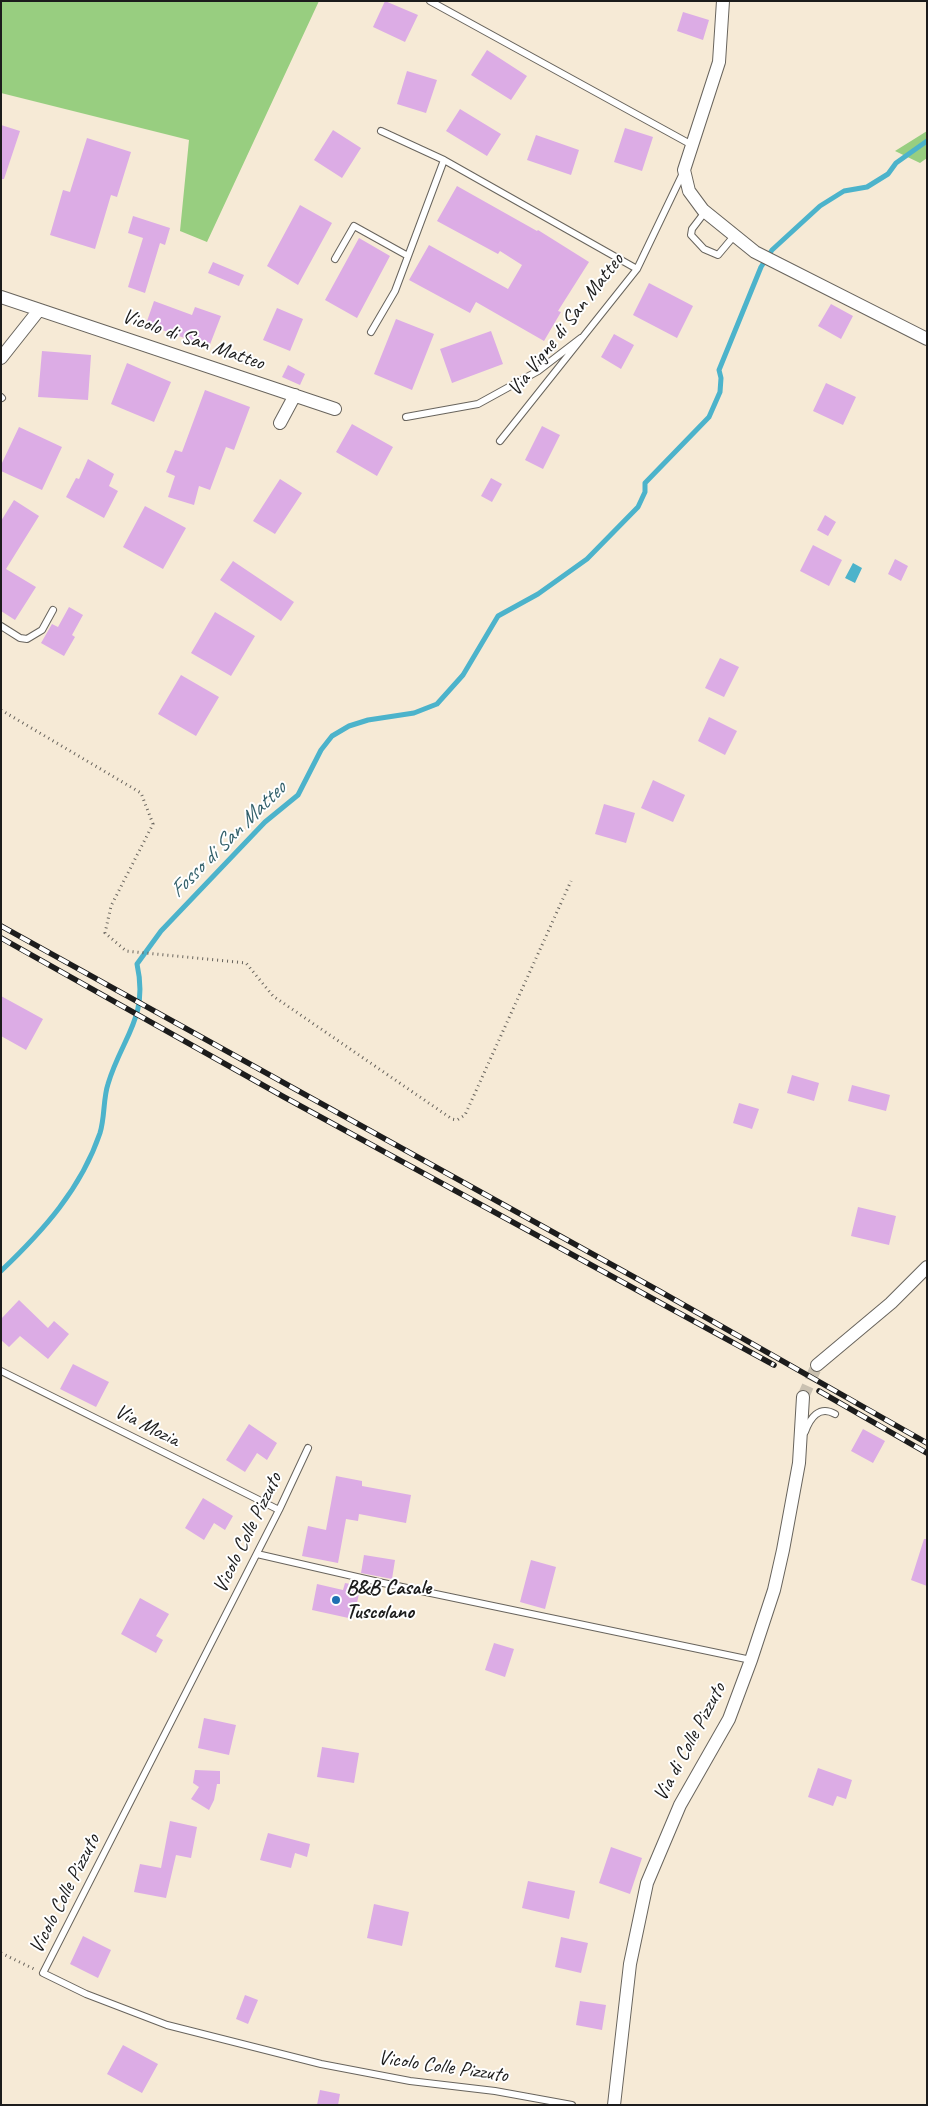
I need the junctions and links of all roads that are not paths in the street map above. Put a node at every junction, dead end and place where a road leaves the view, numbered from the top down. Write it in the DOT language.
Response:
graph roads {
  1 [pos="430,1"];
  2 [pos="723,1"];
  3 [pos="380,131"];
  4 [pos="692,145"];
  5 [pos="444,160"];
  6 [pos="684,170"];
  7 [pos="705,212"];
  8 [pos="734,236"];
  9 [pos="408,256"];
  10 [pos="335,259"];
  11 [pos="637,270"];
  12 [pos="1,297"];
  13 [pos="39,310"];
  14 [pos="590,330"];
  15 [pos="371,332"];
  16 [pos="927,339"];
  17 [pos="1,358"];
  18 [pos="295,395"];
  19 [pos="335,409"];
  20 [pos="406,417"];
  21 [pos="280,423"];
  22 [pos="500,441"];
  23 [pos="53,610"];
  24 [pos="1,626"];
  25 [pos="927,1267"];
  26 [pos="818,1365"];
  27 [pos="1,1371"];
  28 [pos="803,1397"];
  29 [pos="835,1414"];
  30 [pos="800,1442"];
  31 [pos="308,1448"];
  32 [pos="279,1510"];
  33 [pos="257,1554"];
  34 [pos="378,1582"];
  35 [pos="376,1591"];
  36 [pos="751,1660"];
  37 [pos="572,2105"];
  38 [pos="614,2105"];
  1 -- 4 [label="lane"];
  2 -- 4 [label="street, Via Vigne di San Matteo"];
  3 -- 5 [label="lane"];
  4 -- 6 [label="street, Via Vigne di San Matteo"];
  5 -- 9 [label="lane"];
  5 -- 11 [label="lane"];
  6 -- 7 [label="street"];
  6 -- 11 [label="lane, Via Vigne di San Matteo"];
  7 -- 8 [label="street"];
  7 -- 8 [label="lane"];
  8 -- 16 [label="street"];
  9 -- 10 [label="lane"];
  9 -- 15 [label="lane"];
  11 -- 14 [label="lane, Via Vigne di San Matteo"];
  12 -- 13 [label="street, Vicolo di San Matteo"];
  13 -- 17 [label="street"];
  13 -- 18 [label="street, Vicolo di San Matteo"];
  14 -- 20 [label="lane"];
  14 -- 22 [label="lane, Via Vigne di San Matteo"];
  18 -- 19 [label="street, Vicolo di San Matteo"];
  18 -- 21 [label="street"];
  23 -- 24 [label="lane"];
  25 -- 26 [label="street"];
  27 -- 32 [label="lane, Via Mozia"];
  28 -- 30 [label="street, Via di Colle Pizzuto"];
  29 -- 30 [label="lane"];
  30 -- 36 [label="street, Via di Colle Pizzuto"];
  31 -- 32 [label="lane, Vicolo Colle Pizzuto"];
  32 -- 33 [label="lane, Vicolo Colle Pizzuto"];
  33 -- 34 [label="lane"];
  33 -- 37 [label="lane, Vicolo Colle Pizzuto"];
  34 -- 35 [label="lane"];
  34 -- 36 [label="lane"];
  36 -- 38 [label="street, Via di Colle Pizzuto"];
}
